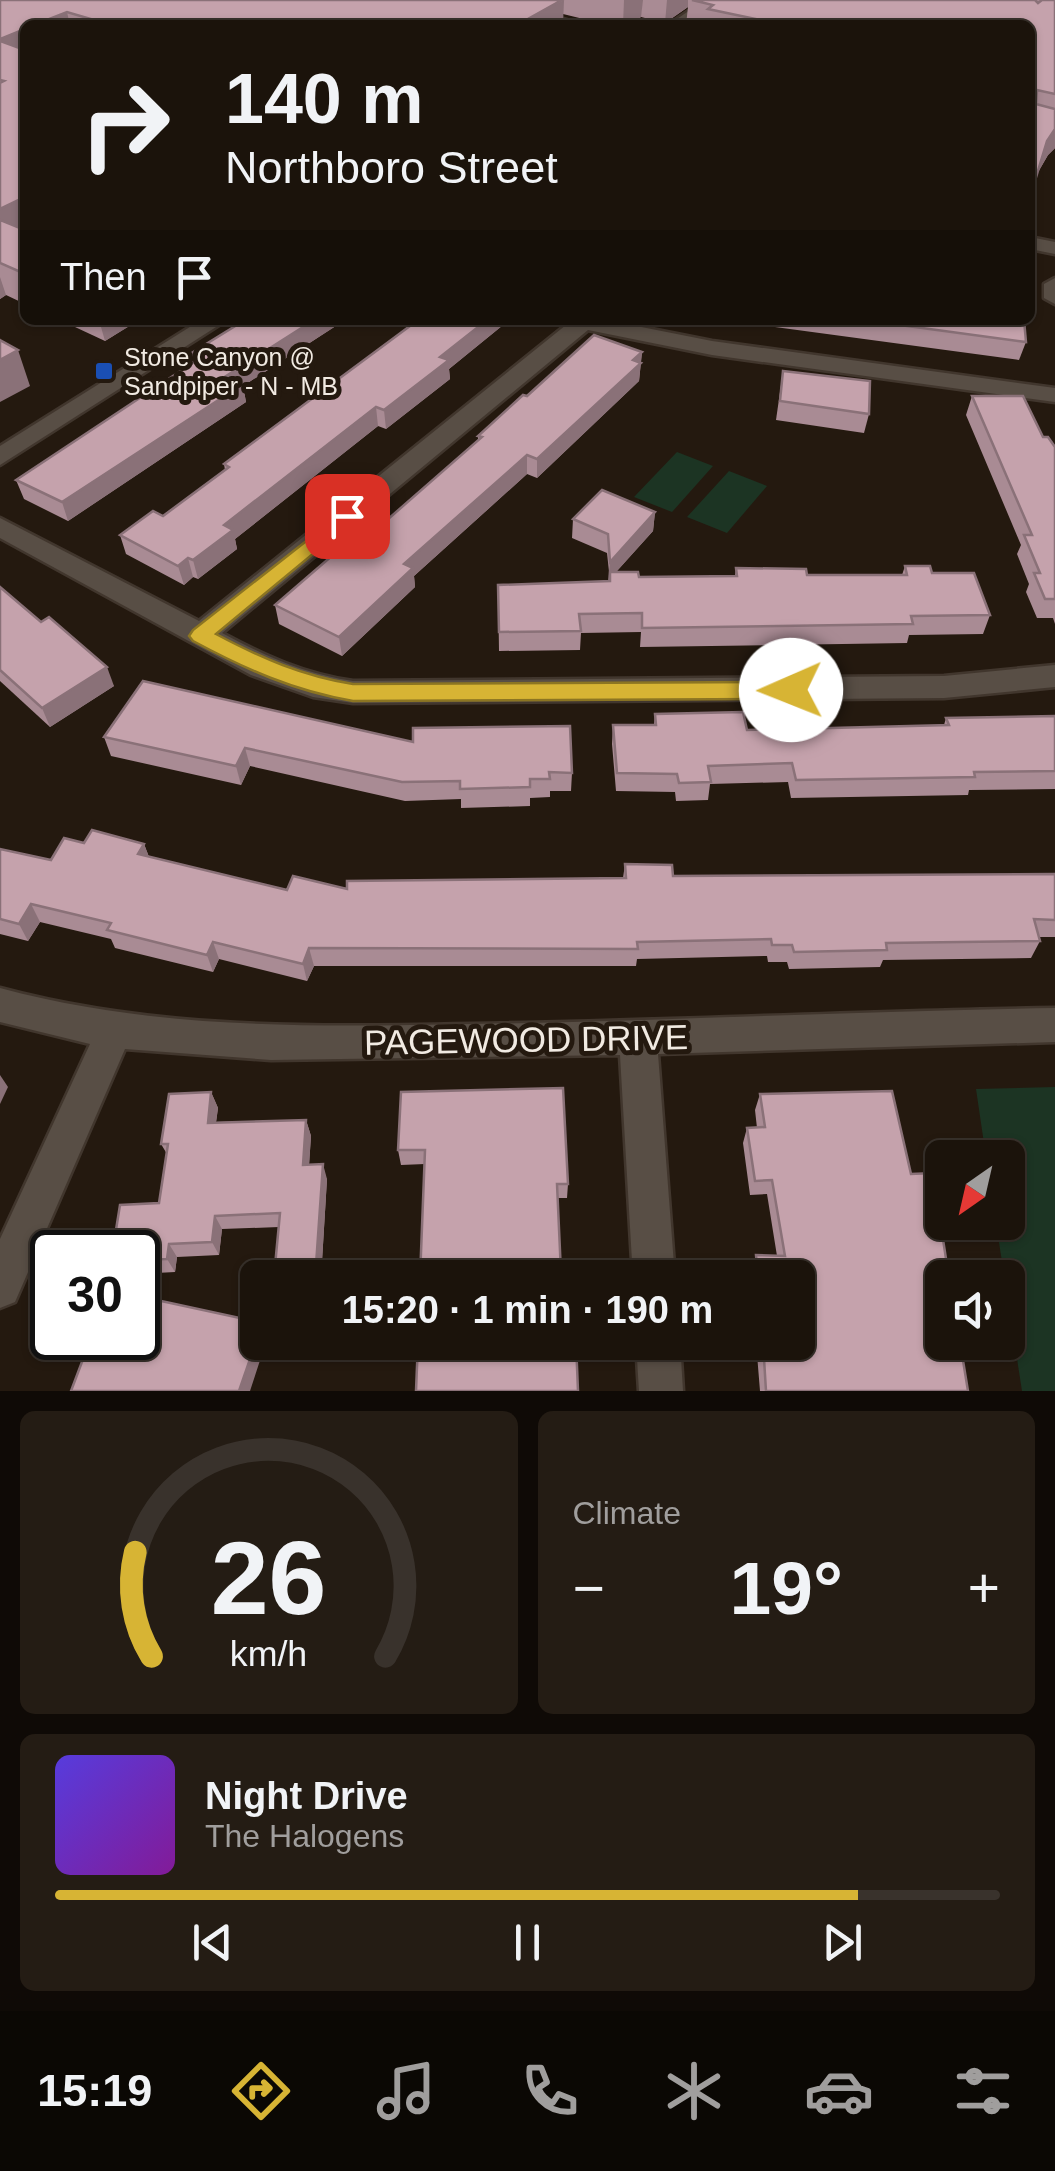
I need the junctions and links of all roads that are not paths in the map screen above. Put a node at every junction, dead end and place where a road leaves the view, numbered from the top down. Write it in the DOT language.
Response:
graph roads {
  1 [pos="478,0"];
  2 [pos="714,0"];
  3 [pos="556,20"];
  4 [pos="684,20"];
  5 [pos="1055,284"];
  6 [pos="1055,298"];
  7 [pos="208,325"];
  8 [pos="574,325"];
  9 [pos="593,325"];
  10 [pos="1055,395"];
  11 [pos="0,457"];
  12 [pos="0,526"];
  13 [pos="200,636"];
  14 [pos="1055,676"];
  15 [pos="0,1005"];
  16 [pos="1055,1025"];
  17 [pos="115,1030"];
  18 [pos="638,1040"];
  19 [pos="653,1260"];
  20 [pos="0,1287"];
  21 [pos="659,1360"];
  22 [pos="662,1391"];
  1 -- 3 [label="street"];
  2 -- 4 [label="street"];
  5 -- 6 [label="street"];
  7 -- 11 [label="street"];
  8 -- 13 [label="street"];
  9 -- 10 [label="street"];
  12 -- 13 [label="street"];
  13 -- 14 [label="street"];
  15 -- 17 [label="street, PAGEWOOD DRIVE"];
  16 -- 18 [label="street, PAGEWOOD DRIVE"];
  17 -- 18 [label="street, PAGEWOOD DRIVE"];
  17 -- 20 [label="street"];
  18 -- 19 [label="street"];
  21 -- 22 [label="street"];
}
